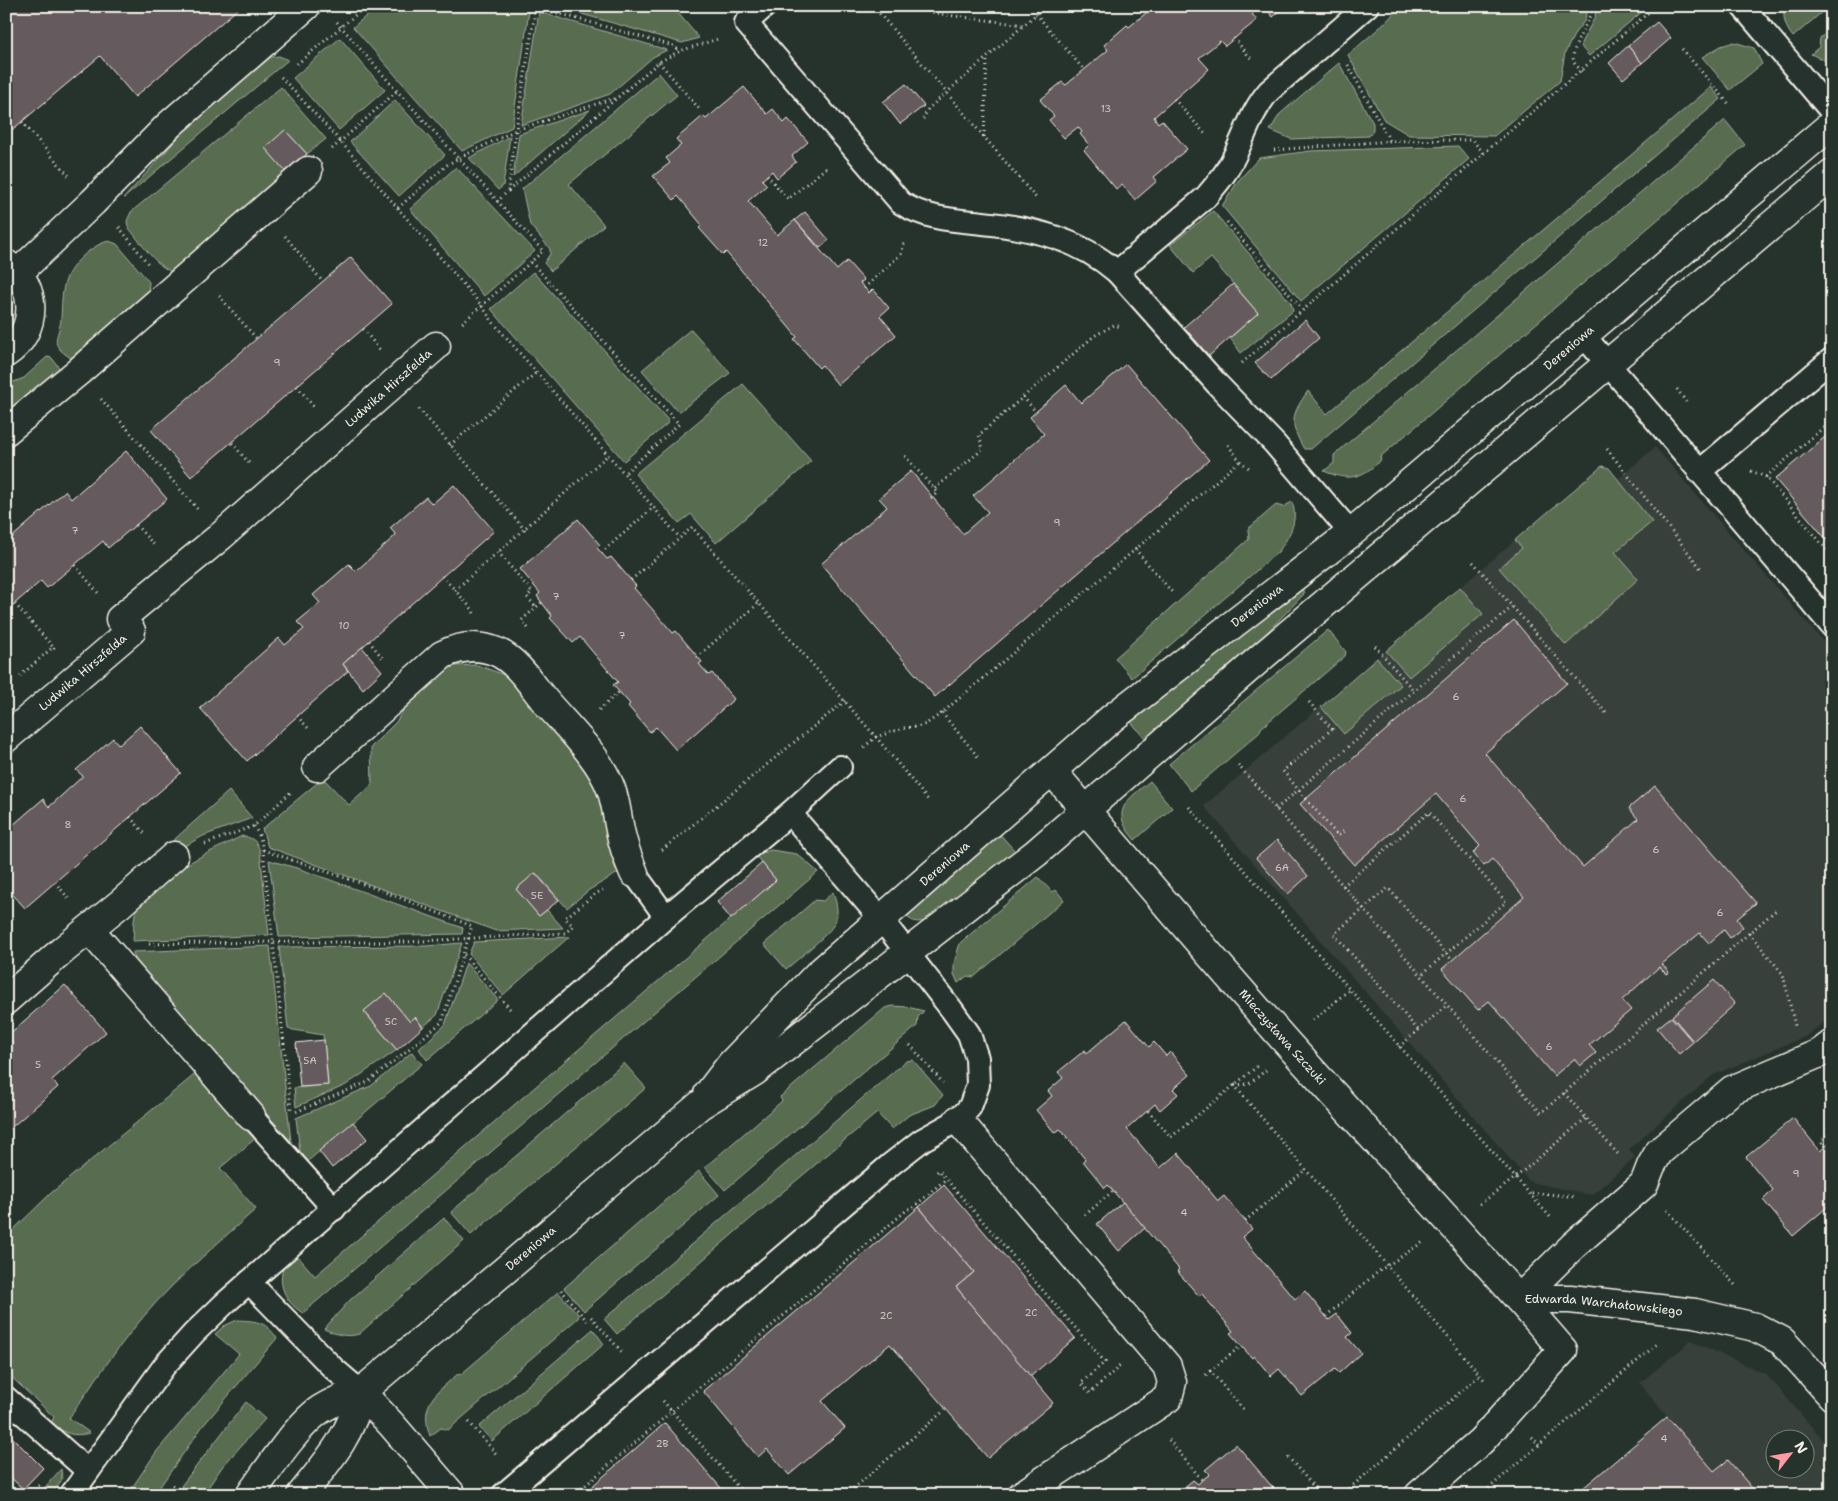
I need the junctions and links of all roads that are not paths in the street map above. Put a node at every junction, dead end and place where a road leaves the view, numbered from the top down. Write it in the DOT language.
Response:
graph roads {
  1 [pos="306,6"];
  2 [pos="765,6"];
  3 [pos="1367,6"];
  4 [pos="1742,6"];
  5 [pos="1832,112"];
  6 [pos="1832,124"];
  7 [pos="308,171"];
  8 [pos="1832,174"];
  9 [pos="12,269"];
  10 [pos="1117,272"];
  11 [pos="1584,336"];
  12 [pos="436,346"];
  13 [pos="6,353"];
  14 [pos="1832,359"];
  15 [pos="1607,364"];
  16 [pos="6,431"];
  17 [pos="1699,472"];
  18 [pos="1351,533"];
  19 [pos="1832,626"];
  20 [pos="6,738"];
  21 [pos="317,767"];
  22 [pos="840,767"];
  23 [pos="1052,771"];
  24 [pos="1086,810"];
  25 [pos="790,813"];
  26 [pos="174,856"];
  27 [pos="634,873"];
  28 [pos="666,917"];
  29 [pos="880,919"];
  30 [pos="96,937"];
  31 [pos="908,954"];
  32 [pos="6,1000"];
  33 [pos="1832,1044"];
  34 [pos="700,1105"];
  35 [pos="252,1116"];
  36 [pos="958,1120"];
  37 [pos="334,1209"];
  38 [pos="249,1282"];
  39 [pos="1519,1299"];
  40 [pos="1825,1388"];
  41 [pos="361,1392"];
  42 [pos="6,1398"];
  43 [pos="88,1471"];
  44 [pos="71,1495"];
  45 [pos="250,1495"];
  46 [pos="302,1495"];
  47 [pos="452,1495"];
  48 [pos="503,1495"];
  49 [pos="1022,1495"];
  50 [pos="1419,1495"];
  1 -- 9 [label="street"];
  2 -- 10 [label="lane"];
  3 -- 10 [label="lane"];
  4 -- 5 [label="lane"];
  6 -- 11 [label="street, Dereniowa"];
  7 -- 16 [label="street"];
  8 -- 15 [label="street, Dereniowa"];
  9 -- 13 [label="street"];
  10 -- 18 [label="lane"];
  11 -- 15 [label="lane"];
  11 -- 18 [label="street, Dereniowa"];
  12 -- 20 [label="street, Ludwika Hirszfelda"];
  14 -- 17 [label="lane"];
  15 -- 17 [label="lane"];
  15 -- 24 [label="street, Dereniowa"];
  17 -- 19 [label="lane"];
  18 -- 23 [label="street, Dereniowa"];
  21 -- 27 [label="street"];
  22 -- 25 [label="lane"];
  23 -- 24 [label="street, Mieczysława Szczuki"];
  23 -- 29 [label="street, Dereniowa"];
  24 -- 31 [label="street, Dereniowa"];
  24 -- 39 [label="street, Mieczysława Szczuki"];
  25 -- 28 [label="lane"];
  25 -- 29 [label="lane"];
  26 -- 30 [label="street"];
  27 -- 28 [label="lane"];
  28 -- 37 [label="lane"];
  29 -- 31 [label="lane"];
  29 -- 34 [label="street, Dereniowa"];
  30 -- 32 [label="street"];
  30 -- 35 [label="street"];
  31 -- 34 [label="street, Dereniowa"];
  31 -- 36 [label="lane"];
  33 -- 39 [label="street"];
  34 -- 41 [label="street, Dereniowa"];
  35 -- 37 [label="lane"];
  36 -- 48 [label="lane"];
  36 -- 49 [label="street"];
  37 -- 38 [label="lane"];
  38 -- 41 [label="lane"];
  38 -- 43 [label="lane"];
  39 -- 40 [label="street, Edwarda Warchałowskiego"];
  39 -- 50 [label="street, Edwarda Warchałowskiego"];
  41 -- 45 [label="street, Dereniowa"];
  41 -- 46 [label="street"];
  41 -- 47 [label="street"];
  42 -- 43 [label="lane"];
  43 -- 44 [label="lane"];
}
